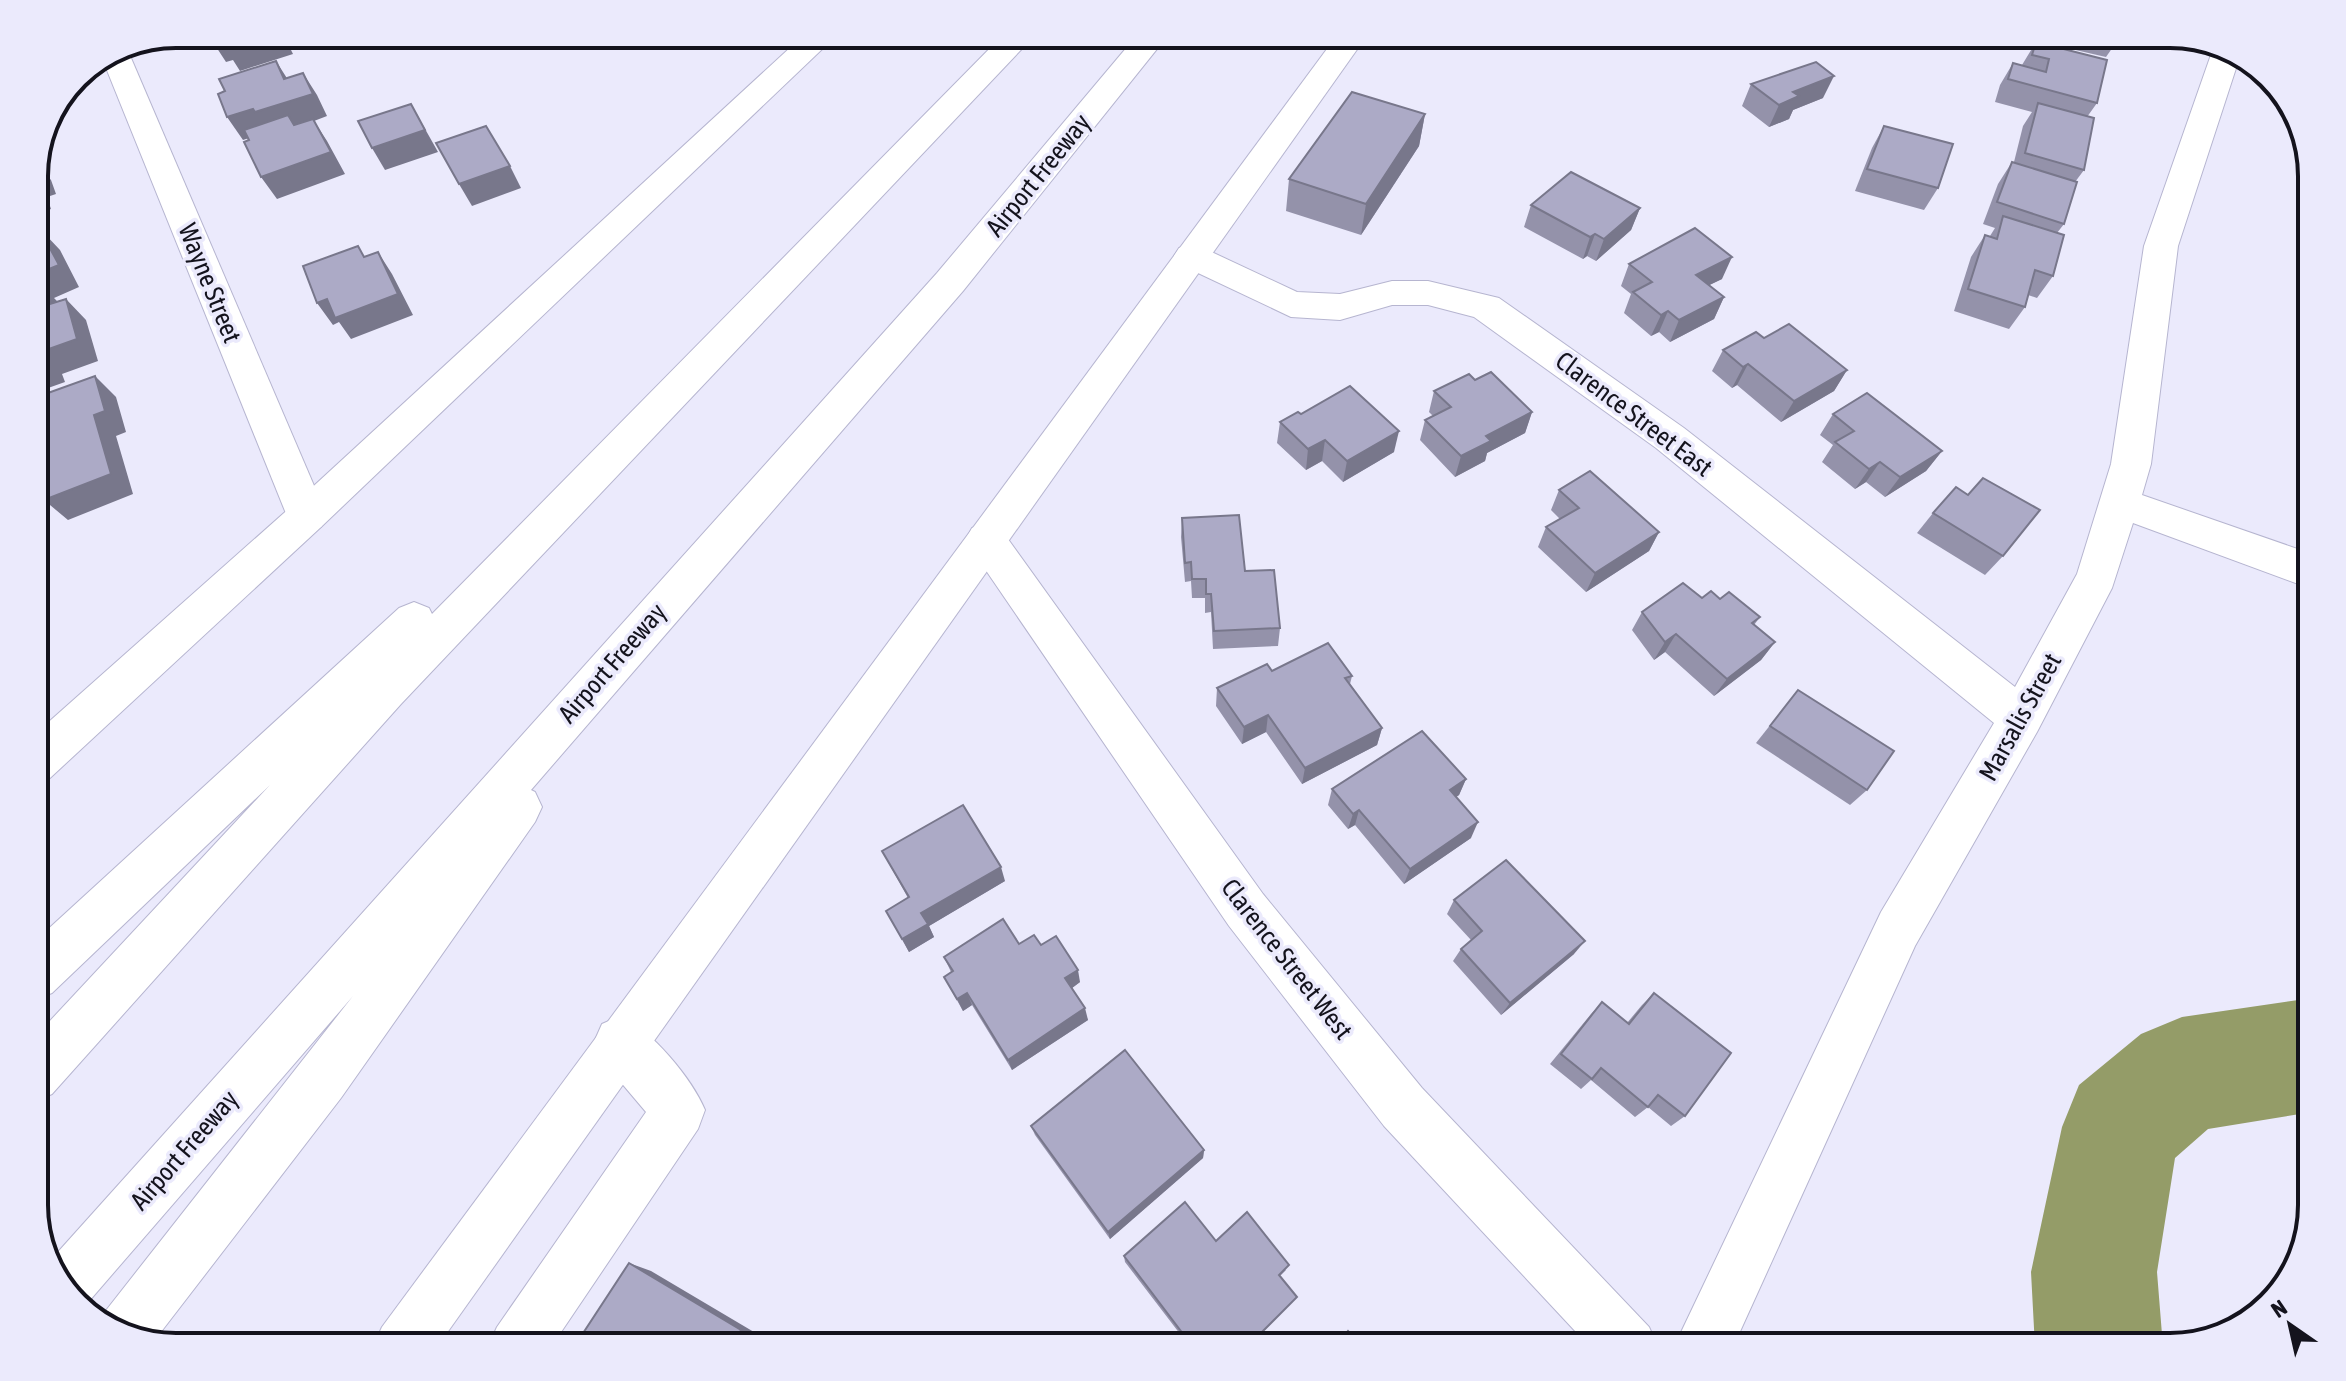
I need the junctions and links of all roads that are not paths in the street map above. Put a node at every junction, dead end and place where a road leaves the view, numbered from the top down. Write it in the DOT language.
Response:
graph roads {
  1 [pos="808,48"];
  2 [pos="1007,48"];
  3 [pos="1142,48"];
  4 [pos="1343,48"];
  5 [pos="2224,60"];
  6 [pos="119,62"];
  7 [pos="849,210"];
  8 [pos="1191,256"];
  9 [pos="2119,503"];
  10 [pos="307,516"];
  11 [pos="986,539"];
  12 [pos="2298,566"];
  13 [pos="666,602"];
  14 [pos="2021,718"];
  15 [pos="48,751"];
  16 [pos="48,963"];
  17 [pos="620,1042"];
  18 [pos="48,1061"];
  19 [pos="72,1278"];
  20 [pos="131,1324"];
  21 [pos="412,1333"];
  22 [pos="527,1333"];
  23 [pos="1616,1333"];
  24 [pos="1710,1333"];
  1 -- 10 [label="main road"];
  2 -- 7 [label="main road"];
  3 -- 13 [label="main road, Airport Freeway"];
  4 -- 8 [label="main road"];
  5 -- 9 [label="main road, Marsalis Street"];
  6 -- 10 [label="main road, Wayne Street"];
  7 -- 16 [label="main road"];
  7 -- 18 [label="main road"];
  8 -- 11 [label="main road"];
  8 -- 14 [label="main road, Clarence Street East"];
  9 -- 12 [label="main road"];
  9 -- 14 [label="main road, Marsalis Street"];
  10 -- 15 [label="main road"];
  11 -- 17 [label="main road"];
  11 -- 23 [label="main road, Clarence Street West"];
  13 -- 19 [label="main road, Airport Freeway"];
  13 -- 20 [label="main road"];
  14 -- 24 [label="main road, Marsalis Street"];
  17 -- 21 [label="main road"];
  17 -- 22 [label="main road"];
}
